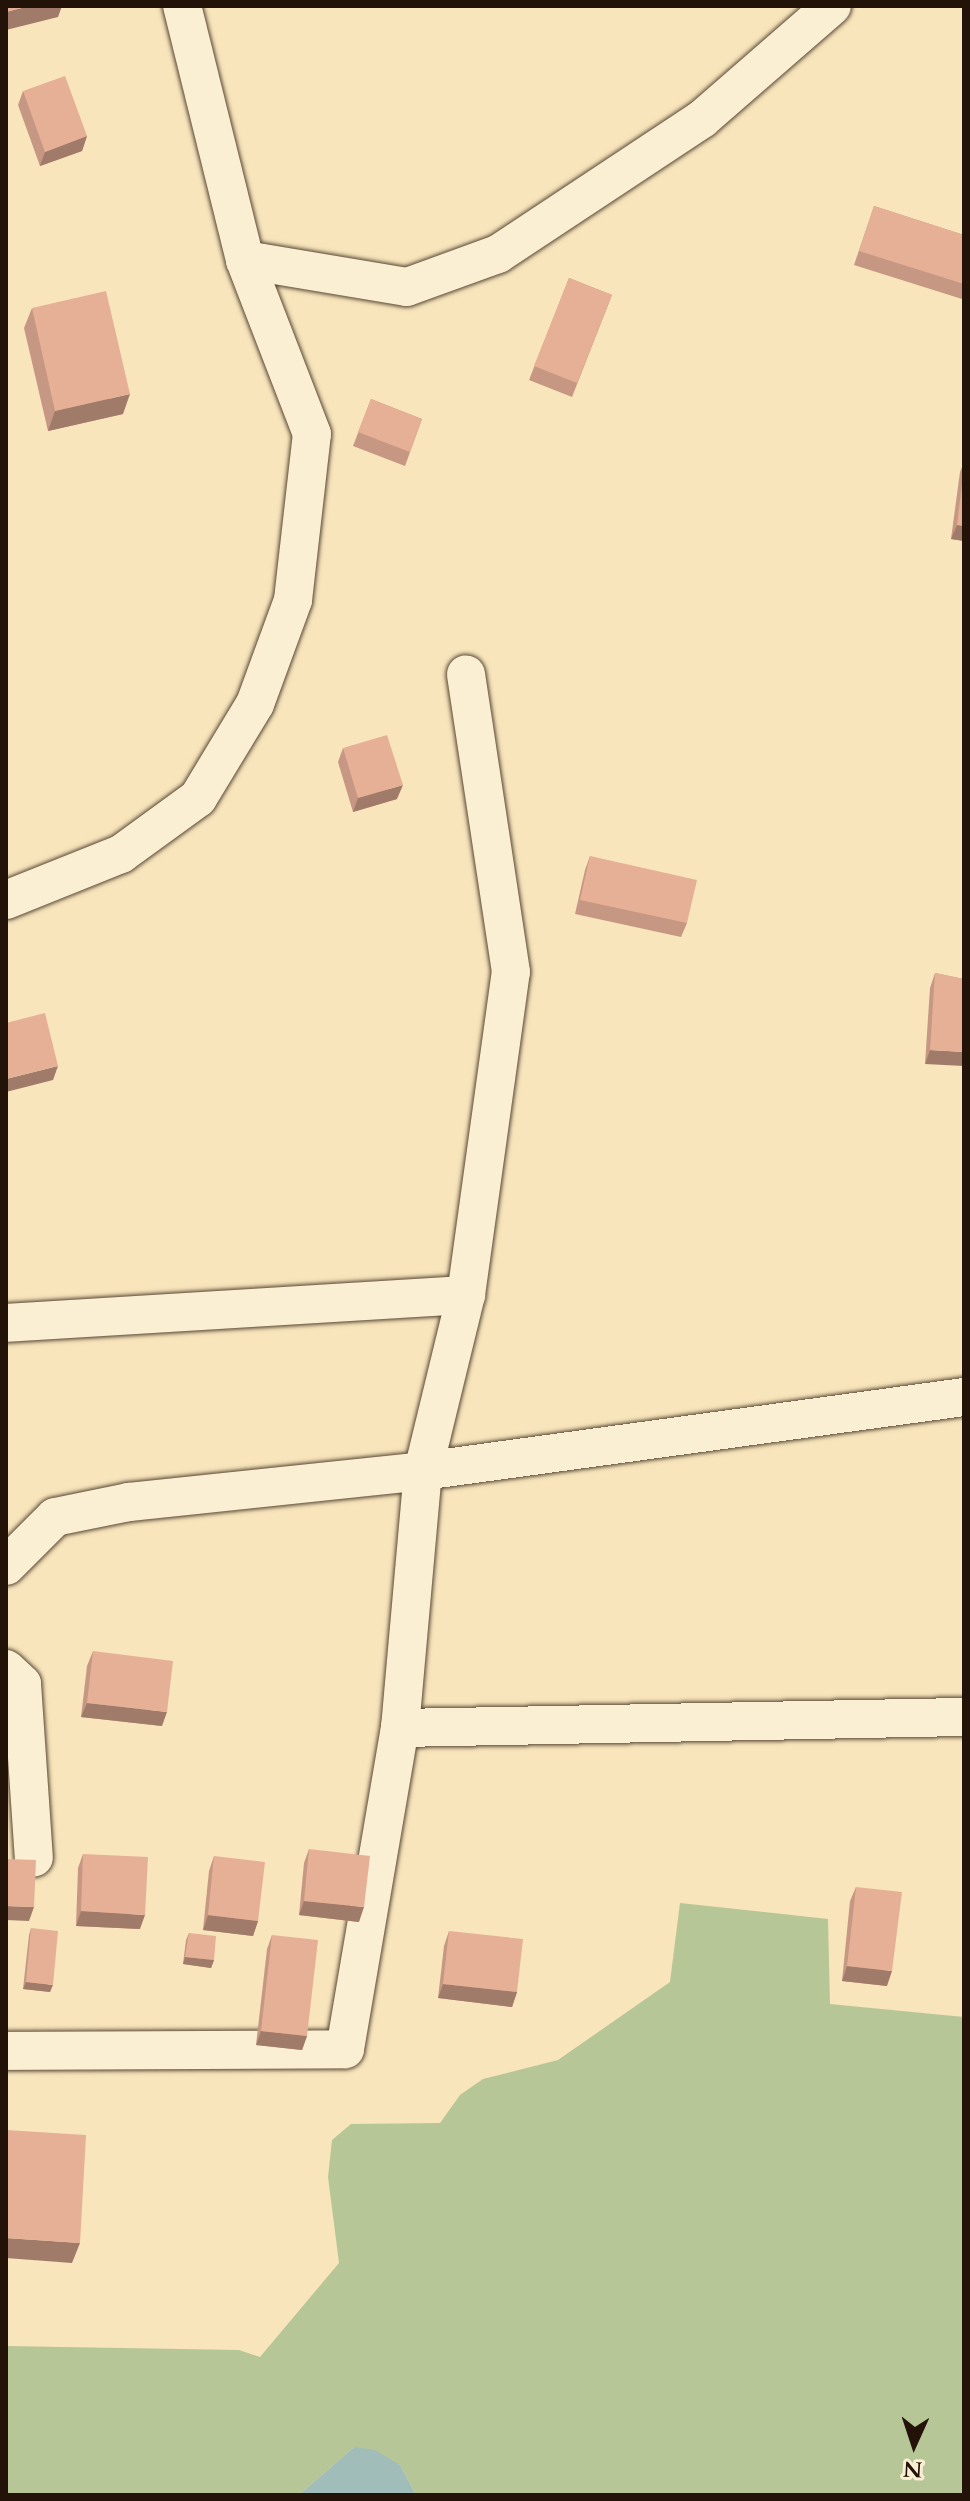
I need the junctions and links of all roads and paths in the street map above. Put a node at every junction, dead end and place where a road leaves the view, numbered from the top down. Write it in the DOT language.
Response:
graph roads {
  1 [pos="182,6"];
  2 [pos="832,6"];
  3 [pos="245,260"];
  4 [pos="466,674"];
  5 [pos="6,900"];
  6 [pos="466,1295"];
  7 [pos="6,1323"];
  8 [pos="964,1397"];
  9 [pos="423,1471"];
  10 [pos="6,1566"];
  11 [pos="6,1669"];
  12 [pos="964,1717"];
  13 [pos="400,1728"];
  14 [pos="34,1858"];
  15 [pos="6,2051"];
  1 -- 3 [label="street"];
  2 -- 3 [label="street"];
  3 -- 5 [label="street"];
  4 -- 6 [label="street"];
  6 -- 7 [label="street"];
  6 -- 9 [label="street"];
  8 -- 9 [label="street"];
  9 -- 10 [label="street"];
  9 -- 13 [label="street"];
  11 -- 14 [label="street"];
  12 -- 13 [label="street"];
  13 -- 15 [label="street"];
}
